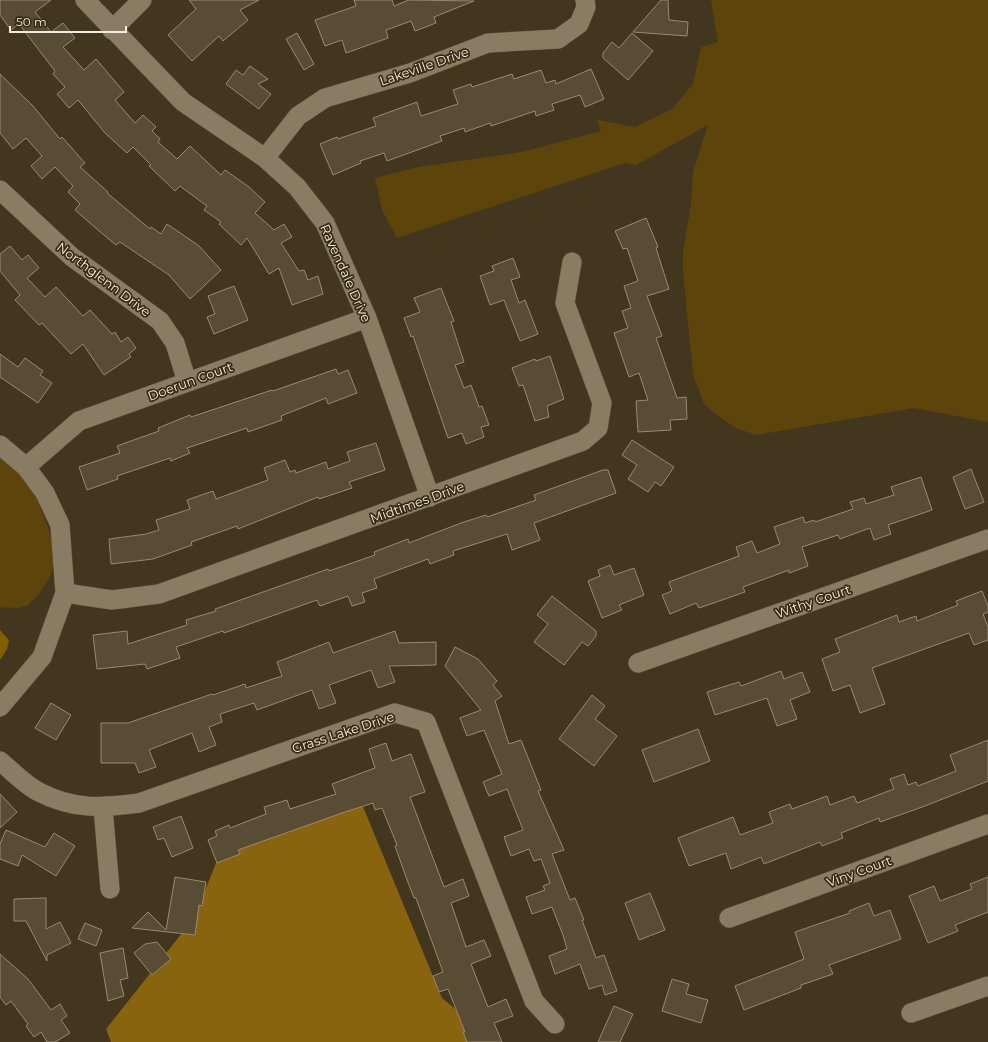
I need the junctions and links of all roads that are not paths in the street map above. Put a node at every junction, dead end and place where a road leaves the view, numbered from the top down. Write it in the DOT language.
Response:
graph roads {
  1 [pos="85,0"];
  2 [pos="142,0"];
  3 [pos="585,0"];
  4 [pos="112,30"];
  5 [pos="265,158"];
  6 [pos="0,190"];
  7 [pos="572,262"];
  8 [pos="367,318"];
  9 [pos="187,382"];
  10 [pos="0,445"];
  11 [pos="26,466"];
  12 [pos="430,497"];
  13 [pos="988,539"];
  14 [pos="65,593"];
  15 [pos="638,663"];
  16 [pos="0,707"];
  17 [pos="0,761"];
  18 [pos="103,808"];
  19 [pos="988,824"];
  20 [pos="110,889"];
  21 [pos="729,918"];
  22 [pos="988,986"];
  23 [pos="911,1013"];
  24 [pos="555,1024"];
  1 -- 4 [label="street, Ravendale Drive"];
  2 -- 4 [label="street"];
  3 -- 5 [label="street, Lakeville Drive"];
  4 -- 5 [label="street, Ravendale Drive"];
  5 -- 8 [label="street, Ravendale Drive"];
  6 -- 9 [label="street, Northglenn Drive"];
  7 -- 12 [label="street, Midtimes Drive"];
  8 -- 9 [label="street, Doerun Court"];
  8 -- 12 [label="street, Ravendale Drive"];
  9 -- 11 [label="street, Doerun Court"];
  10 -- 11 [label="street"];
  11 -- 14 [label="street"];
  12 -- 14 [label="street, Midtimes Drive"];
  13 -- 15 [label="street, Withy Court"];
  14 -- 16 [label="street"];
  17 -- 18 [label="street, Grass Lake Drive"];
  18 -- 20 [label="street"];
  18 -- 24 [label="street, Grass Lake Drive"];
  19 -- 21 [label="street, Viny Court"];
  22 -- 23 [label="street"];
}
